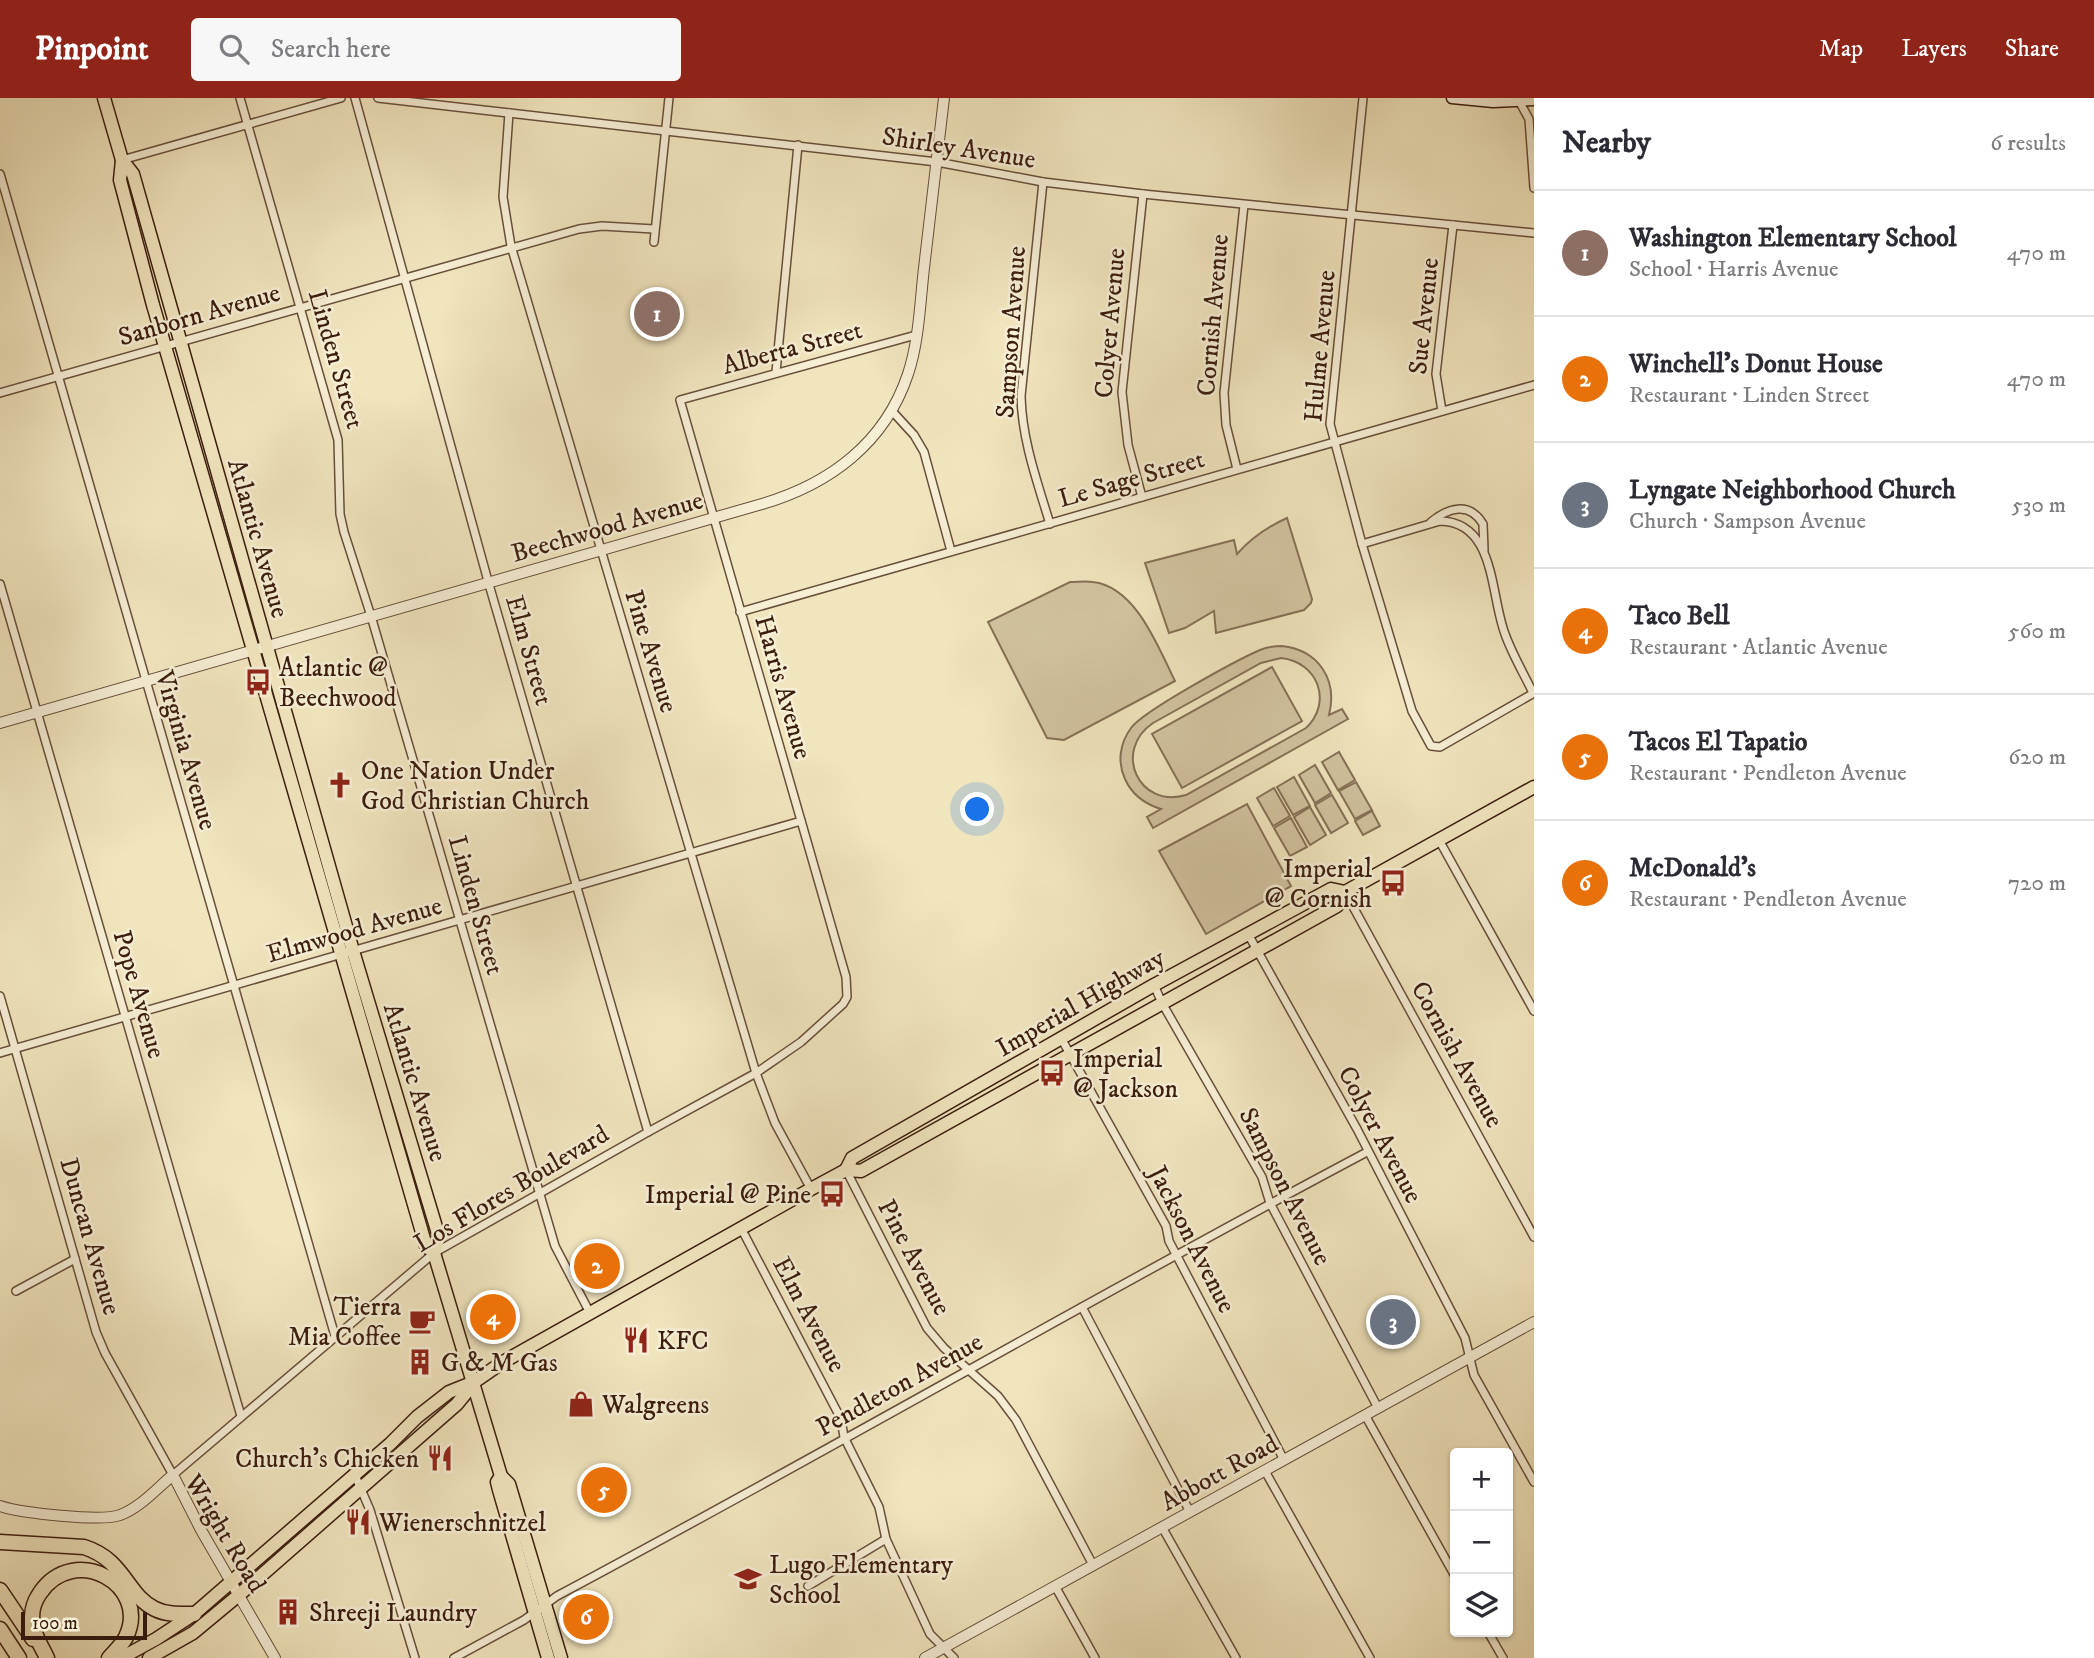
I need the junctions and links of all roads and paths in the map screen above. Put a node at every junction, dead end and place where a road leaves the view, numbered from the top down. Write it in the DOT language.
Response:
graph roads {
  1 [pos="104,98"];
  2 [pos="240,98"];
  3 [pos="341,98"];
  4 [pos="355,98"];
  5 [pos="378,98"];
  6 [pos="669,98"];
  7 [pos="944,98"];
  8 [pos="1363,98"];
  9 [pos="1452,98"];
  10 [pos="1518,100"];
  11 [pos="1534,100"];
  12 [pos="509,113"];
  13 [pos="247,123"];
  14 [pos="666,130"];
  15 [pos="798,145"];
  16 [pos="122,160"];
  17 [pos="937,162"];
  18 [pos="0,174"];
  19 [pos="1044,182"];
  20 [pos="1534,188"];
  21 [pos="1143,194"];
  22 [pos="1244,205"];
  23 [pos="1352,215"];
  24 [pos="1453,225"];
  25 [pos="654,229"];
  26 [pos="1534,233"];
  27 [pos="654,242"];
  28 [pos="512,246"];
  29 [pos="403,278"];
  30 [pos="301,307"];
  31 [pos="916,335"];
  32 [pos="172,344"];
  33 [pos="776,372"];
  34 [pos="58,377"];
  35 [pos="1534,385"];
  36 [pos="0,393"];
  37 [pos="680,400"];
  38 [pos="892,411"];
  39 [pos="1442,411"];
  40 [pos="1334,441"];
  41 [pos="1237,469"];
  42 [pos="1142,496"];
  43 [pos="713,518"];
  44 [pos="1050,523"];
  45 [pos="1429,524"];
  46 [pos="1362,544"];
  47 [pos="600,550"];
  48 [pos="951,551"];
  49 [pos="1484,551"];
  50 [pos="488,582"];
  51 [pos="0,584"];
  52 [pos="740,612"];
  53 [pos="371,615"];
  54 [pos="261,648"];
  55 [pos="146,681"];
  56 [pos="1534,693"];
  57 [pos="37,712"];
  58 [pos="0,723"];
  59 [pos="1533,789"];
  60 [pos="801,821"];
  61 [pos="1439,840"];
  62 [pos="691,853"];
  63 [pos="578,887"];
  64 [pos="1345,892"];
  65 [pos="460,921"];
  66 [pos="1248,934"];
  67 [pos="1257,950"];
  68 [pos="347,953"];
  69 [pos="1154,985"];
  70 [pos="233,986"];
  71 [pos="848,986"];
  72 [pos="0,996"];
  73 [pos="1162,1003"];
  74 [pos="1534,1011"];
  75 [pos="125,1017"];
  76 [pos="1061,1038"];
  77 [pos="15,1049"];
  78 [pos="0,1053"];
  79 [pos="1070,1054"];
  80 [pos="756,1073"];
  81 [pos="648,1132"];
  82 [pos="1367,1152"];
  83 [pos="846,1170"];
  84 [pos="811,1189"];
  85 [pos="538,1193"];
  86 [pos="1270,1203"];
  87 [pos="741,1228"];
  88 [pos="1534,1237"];
  89 [pos="434,1253"];
  90 [pos="1175,1253"];
  91 [pos="75,1259"];
  92 [pos="16,1291"];
  93 [pos="1082,1307"];
  94 [pos="590,1313"];
  95 [pos="1534,1322"];
  96 [pos="335,1336"];
  97 [pos="1470,1357"];
  98 [pos="969,1369"];
  99 [pos="474,1382"];
  100 [pos="1378,1408"];
  101 [pos="1365,1415"];
  102 [pos="241,1416"];
  103 [pos="844,1437"];
  104 [pos="1284,1460"];
  105 [pos="1265,1471"];
  106 [pos="354,1473"];
  107 [pos="173,1475"];
  108 [pos="1534,1482"];
  109 [pos="362,1488"];
  110 [pos="0,1506"];
  111 [pos="1190,1512"];
  112 [pos="1162,1527"];
  113 [pos="886,1539"];
  114 [pos="0,1542"];
  115 [pos="1093,1565"];
  116 [pos="1454,1574"];
  117 [pos="230,1582"];
  118 [pos="808,1586"];
  119 [pos="1055,1586"];
  120 [pos="0,1590"];
  121 [pos="240,1594"];
  122 [pos="540,1608"];
  123 [pos="194,1614"];
  124 [pos="0,1629"];
  125 [pos="1491,1637"];
  126 [pos="944,1647"];
  127 [pos="19,1658"];
  128 [pos="46,1658"];
  129 [pos="109,1658"];
  130 [pos="121,1658"];
  131 [pos="149,1658"];
  132 [pos="275,1658"];
  133 [pos="415,1658"];
  134 [pos="454,1658"];
  135 [pos="548,1658"];
  136 [pos="561,1658"];
  137 [pos="925,1658"];
  138 [pos="954,1658"];
  139 [pos="1095,1658"];
  140 [pos="1236,1658"];
  141 [pos="1370,1658"];
  142 [pos="1503,1658"];
  1 -- 16 [label="main road, Atlantic Avenue"];
  2 -- 13 [label="street, Linden Street"];
  3 -- 13 [label="street"];
  4 -- 29 [label="street, Elm Street"];
  5 -- 12 [label="street, Shirley Avenue"];
  6 -- 14 [label="street"];
  7 -- 17 [label="street, Beechwood Avenue"];
  8 -- 23 [label="street, Hulme Avenue"];
  9 -- 10 [label="main road"];
  10 -- 11 [label="main road"];
  10 -- 20 [label="street"];
  12 -- 14 [label="street, Shirley Avenue"];
  12 -- 28 [label="street, Pine Avenue"];
  13 -- 16 [label="street"];
  13 -- 30 [label="street, Linden Street"];
  14 -- 15 [label="street, Shirley Avenue"];
  14 -- 25 [label="street"];
  15 -- 17 [label="street, Shirley Avenue"];
  15 -- 33 [label="street"];
  16 -- 32 [label="main road, Atlantic Avenue"];
  17 -- 19 [label="street, Shirley Avenue"];
  17 -- 31 [label="street, Beechwood Avenue"];
  18 -- 34 [label="street, Virginia Avenue"];
  19 -- 21 [label="street, Shirley Avenue"];
  19 -- 44 [label="street, Sampson Avenue"];
  21 -- 22 [label="street, Shirley Avenue"];
  21 -- 42 [label="street, Colyer Avenue"];
  22 -- 23 [label="street, Shirley Avenue"];
  22 -- 41 [label="street, Cornish Avenue"];
  23 -- 24 [label="street, Shirley Avenue"];
  23 -- 40 [label="street, Hulme Avenue"];
  24 -- 26 [label="street, Shirley Avenue"];
  24 -- 39 [label="street, Sue Avenue"];
  25 -- 27 [label="street"];
  25 -- 28 [label="street, Sanborn Avenue"];
  28 -- 29 [label="street, Sanborn Avenue"];
  28 -- 47 [label="street, Pine Avenue"];
  29 -- 30 [label="street, Sanborn Avenue"];
  29 -- 50 [label="street, Elm Street"];
  30 -- 32 [label="street, Sanborn Avenue"];
  30 -- 53 [label="street, Linden Street"];
  31 -- 33 [label="street, Alberta Street"];
  31 -- 38 [label="street, Beechwood Avenue"];
  32 -- 34 [label="street, Sanborn Avenue"];
  32 -- 54 [label="main road, Atlantic Avenue"];
  33 -- 37 [label="street, Alberta Street"];
  34 -- 36 [label="street, Sanborn Avenue"];
  34 -- 55 [label="street, Virginia Avenue"];
  35 -- 39 [label="street, Le Sage Street"];
  37 -- 43 [label="street, Harris Avenue"];
  38 -- 43 [label="street, Beechwood Avenue"];
  38 -- 48 [label="street"];
  39 -- 40 [label="street, Le Sage Street"];
  40 -- 41 [label="street, Le Sage Street"];
  40 -- 46 [label="street, Hulme Avenue"];
  41 -- 42 [label="street, Le Sage Street"];
  42 -- 44 [label="street, Le Sage Street"];
  43 -- 47 [label="street, Beechwood Avenue"];
  43 -- 52 [label="street, Harris Avenue"];
  44 -- 48 [label="street, Le Sage Street"];
  45 -- 46 [label="street"];
  45 -- 49 [label="street"];
  45 -- 49 [label="street"];
  46 -- 56 [label="street, Hulme Avenue"];
  47 -- 50 [label="street, Beechwood Avenue"];
  47 -- 62 [label="street, Pine Avenue"];
  48 -- 52 [label="street, Le Sage Street"];
  49 -- 56 [label="street"];
  50 -- 53 [label="street, Beechwood Avenue"];
  50 -- 63 [label="street, Elm Street"];
  51 -- 57 [label="street, Pope Avenue"];
  52 -- 60 [label="street, Harris Avenue"];
  53 -- 54 [label="street, Beechwood Avenue"];
  53 -- 65 [label="street, Linden Street"];
  54 -- 55 [label="street, Beechwood Avenue"];
  54 -- 68 [label="main road, Atlantic Avenue"];
  55 -- 57 [label="street, Beechwood Avenue"];
  55 -- 70 [label="street, Virginia Avenue"];
  57 -- 58 [label="street, Beechwood Avenue"];
  57 -- 75 [label="street, Pope Avenue"];
  59 -- 61 [label="main road, Imperial Highway"];
  60 -- 62 [label="street, Elmwood Avenue"];
  60 -- 71 [label="street, Harris Avenue"];
  61 -- 64 [label="main road, Imperial Highway"];
  61 -- 74 [label="street"];
  62 -- 63 [label="street, Elmwood Avenue"];
  62 -- 80 [label="street, Pine Avenue"];
  63 -- 65 [label="street, Elmwood Avenue"];
  63 -- 81 [label="street, Elm Street"];
  64 -- 66 [label="main road, Imperial Highway"];
  64 -- 67 [label="main road, Imperial Highway"];
  64 -- 88 [label="street, Cornish Avenue"];
  65 -- 68 [label="street, Elmwood Avenue"];
  65 -- 85 [label="street, Linden Street"];
  66 -- 67 [label="street, Colyer Avenue"];
  66 -- 69 [label="main road, Imperial Highway"];
  67 -- 73 [label="main road, Imperial Highway"];
  67 -- 82 [label="street, Colyer Avenue"];
  68 -- 70 [label="street, Elmwood Avenue"];
  68 -- 89 [label="main road, Atlantic Avenue"];
  69 -- 73 [label="street, Sampson Avenue"];
  69 -- 76 [label="main road, Imperial Highway"];
  70 -- 75 [label="street, Elmwood Avenue"];
  70 -- 96 [label="street, Virginia Avenue"];
  71 -- 80 [label="street, Los Flores Boulevard"];
  72 -- 77 [label="street, Duncan Avenue"];
  73 -- 79 [label="main road, Imperial Highway"];
  73 -- 86 [label="street, Sampson Avenue"];
  75 -- 77 [label="street, Elmwood Avenue"];
  75 -- 102 [label="street, Pope Avenue"];
  76 -- 79 [label="street, Jackson Avenue"];
  76 -- 83 [label="main road, Imperial Highway"];
  77 -- 78 [label="street, Elmwood Avenue"];
  77 -- 91 [label="street, Duncan Avenue"];
  79 -- 83 [label="main road, Imperial Highway"];
  79 -- 90 [label="street, Jackson Avenue"];
  80 -- 81 [label="street, Los Flores Boulevard"];
  80 -- 84 [label="street, Pine Avenue"];
  81 -- 85 [label="street, Los Flores Boulevard"];
  82 -- 86 [label="street, Pendleton Avenue"];
  82 -- 97 [label="street, Colyer Avenue"];
  83 -- 84 [label="main road, Imperial Highway"];
  83 -- 98 [label="street, Pine Avenue"];
  84 -- 87 [label="main road, Imperial Highway"];
  85 -- 89 [label="street, Los Flores Boulevard"];
  85 -- 94 [label="street, Linden Street"];
  86 -- 90 [label="street, Pendleton Avenue"];
  86 -- 100 [label="street, Sampson Avenue"];
  87 -- 94 [label="main road, Imperial Highway"];
  87 -- 103 [label="street, Elm Avenue"];
  89 -- 96 [label="street, Los Flores Boulevard"];
  89 -- 99 [label="main road, Atlantic Avenue"];
  90 -- 93 [label="street, Pendleton Avenue"];
  90 -- 104 [label="street, Jackson Avenue"];
  91 -- 92 [label="street"];
  91 -- 107 [label="street, Duncan Avenue"];
  93 -- 98 [label="street, Pendleton Avenue"];
  93 -- 111 [label="street"];
  94 -- 99 [label="main road, Imperial Highway"];
  95 -- 97 [label="street, Abbott Road"];
  96 -- 102 [label="street, Los Flores Boulevard"];
  97 -- 100 [label="street, Abbott Road"];
  97 -- 108 [label="street, Colyer Avenue"];
  98 -- 103 [label="street, Pendleton Avenue"];
  98 -- 115 [label="street, Pine Avenue"];
  99 -- 106 [label="main road, Imperial Highway"];
  99 -- 109 [label="main road, Imperial Highway"];
  99 -- 122 [label="main road, Atlantic Avenue"];
  100 -- 101 [label="street, Abbott Road"];
  101 -- 104 [label="street, Abbott Road"];
  101 -- 116 [label="street"];
  102 -- 107 [label="street, Los Flores Boulevard"];
  103 -- 113 [label="street, Elm Avenue"];
  103 -- 122 [label="street, Pendleton Avenue"];
  104 -- 105 [label="street, Abbott Road"];
  105 -- 111 [label="street, Abbott Road"];
  105 -- 141 [label="street"];
  106 -- 109 [label="street"];
  106 -- 117 [label="main road, Imperial Highway"];
  107 -- 110 [label="street, Wright Road"];
  107 -- 117 [label="street, Wright Road"];
  109 -- 121 [label="main road, Imperial Highway"];
  109 -- 133 [label="street"];
  111 -- 112 [label="street, Abbott Road"];
  112 -- 115 [label="street, Abbott Road"];
  112 -- 140 [label="street"];
  113 -- 118 [label="street"];
  113 -- 126 [label="street, Elm Avenue"];
  114 -- 123 [label="highway"];
  115 -- 119 [label="street, Abbott Road"];
  117 -- 121 [label="street, Wright Road"];
  117 -- 123 [label="main road, Imperial Highway"];
  119 -- 126 [label="street, Abbott Road"];
  119 -- 139 [label="street"];
  120 -- 128 [label="highway"];
  121 -- 131 [label="main road, Imperial Highway"];
  121 -- 132 [label="street, Wright Road"];
  122 -- 134 [label="street, Pendleton Avenue"];
  122 -- 135 [label="main road, Atlantic Avenue"];
  122 -- 136 [label="main road, Atlantic Avenue"];
  123 -- 130 [label="main road, Imperial Highway"];
  124 -- 127 [label="highway"];
  125 -- 142 [label="street"];
  126 -- 137 [label="street, Abbott Road"];
  126 -- 138 [label="street, Elm Avenue"];
  128 -- 129 [label="highway"];
}
